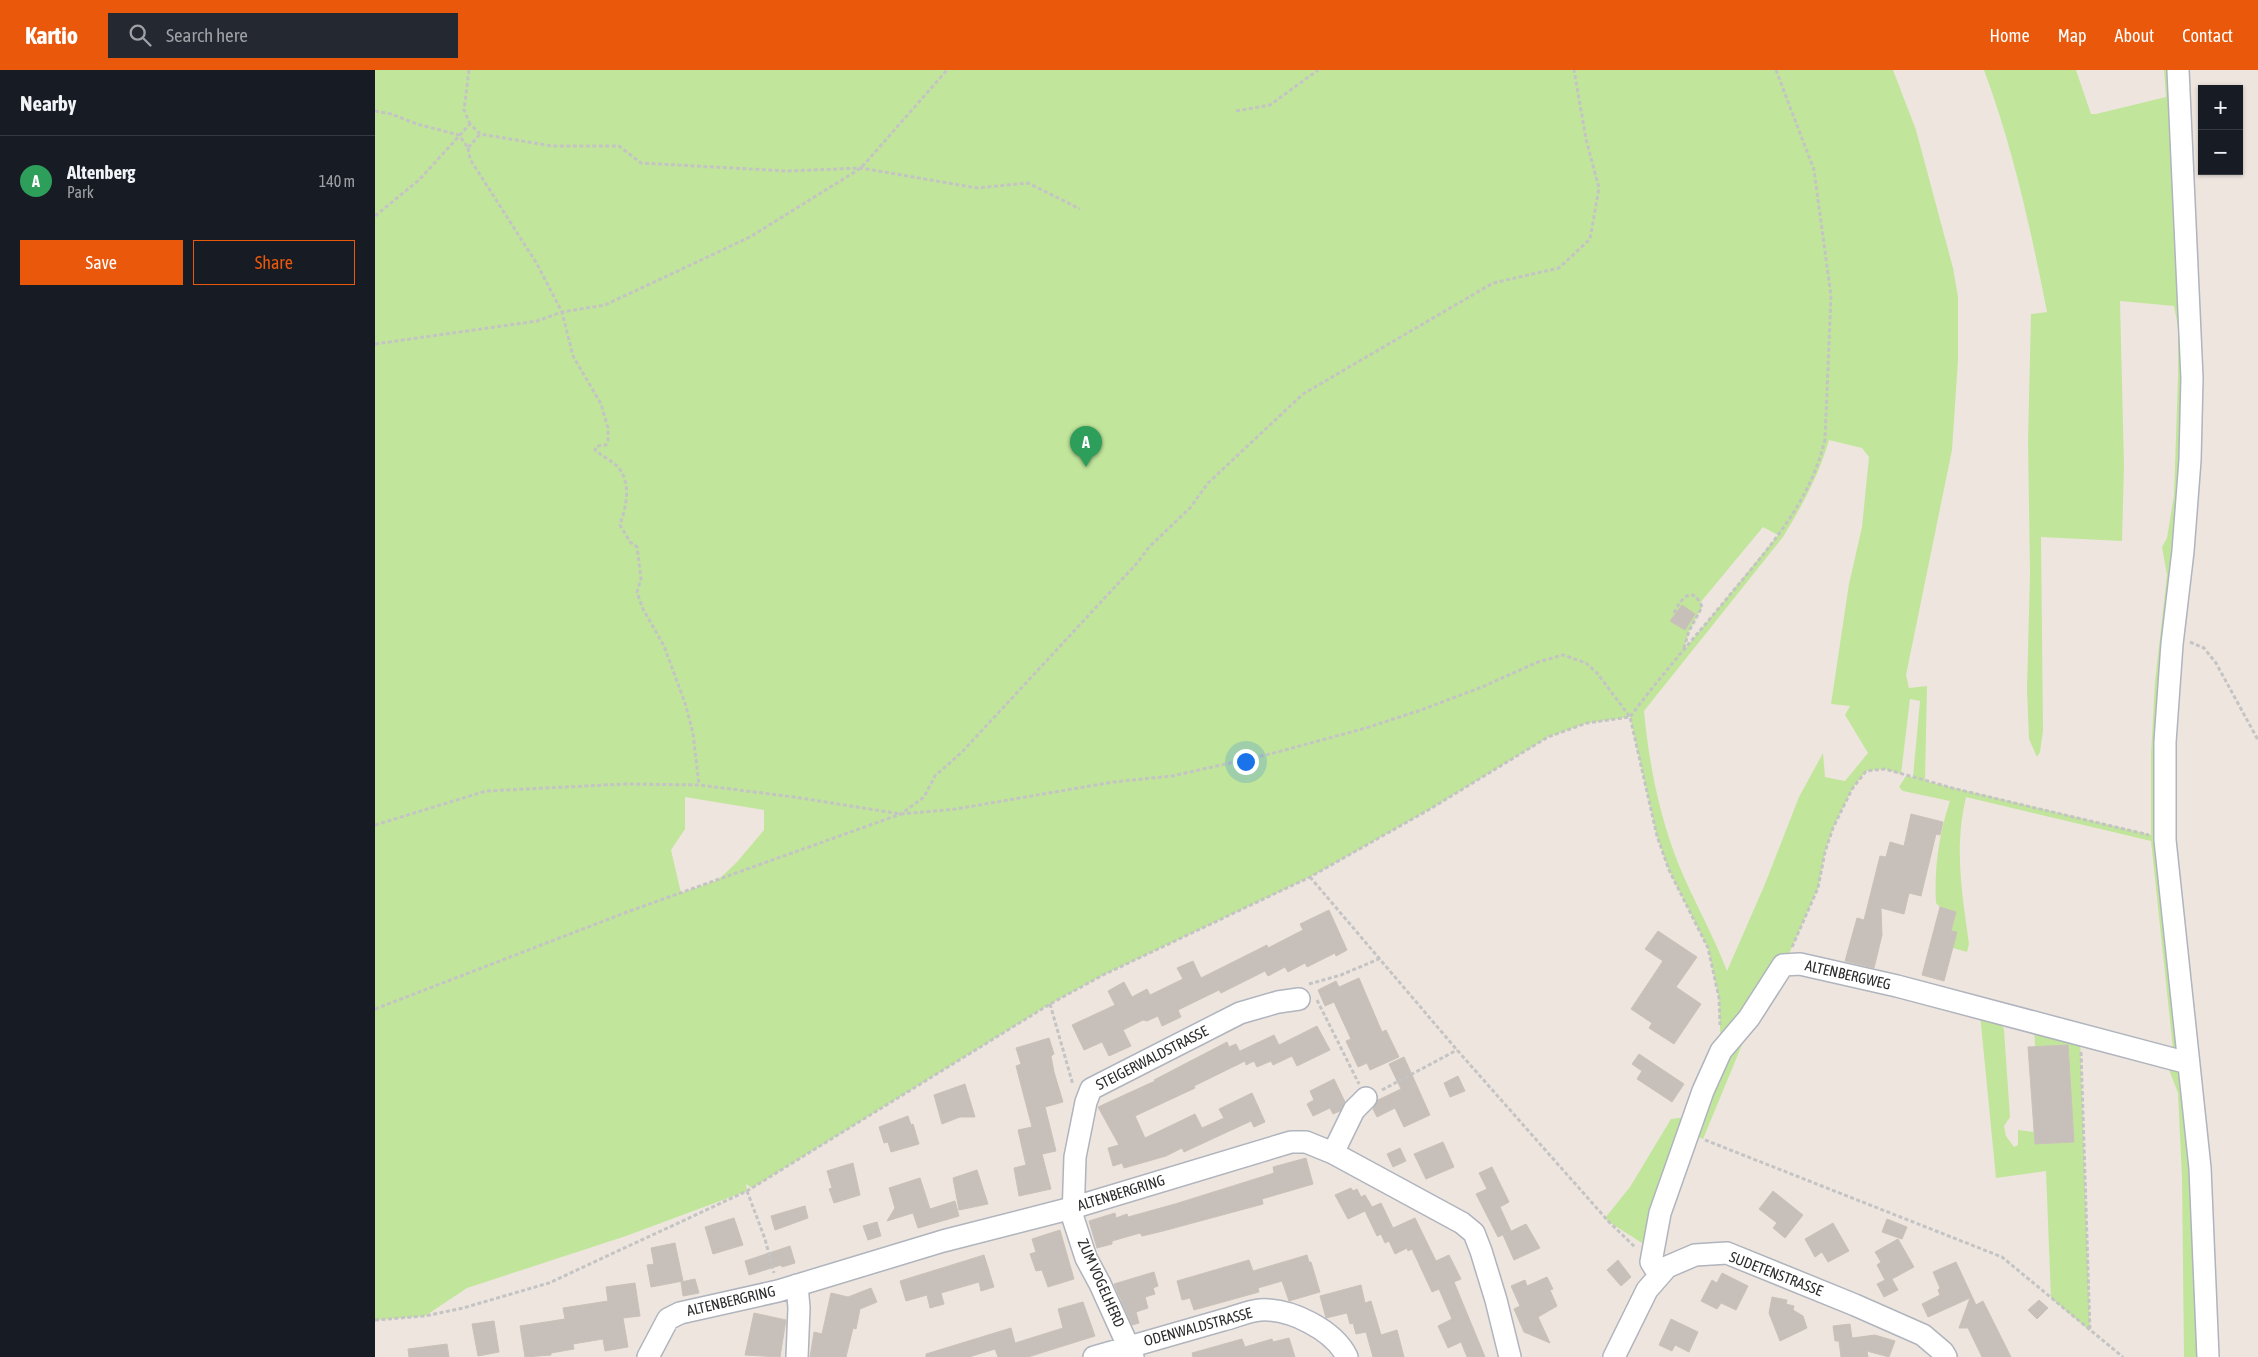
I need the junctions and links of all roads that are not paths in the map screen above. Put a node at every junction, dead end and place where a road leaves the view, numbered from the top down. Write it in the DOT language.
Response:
graph roads {
  1 [pos="2178,70"];
  2 [pos="1299,999"];
  3 [pos="2188,1063"];
  4 [pos="1366,1098"];
  5 [pos="1333,1153"];
  6 [pos="1072,1208"];
  7 [pos="1655,1267"];
  8 [pos="787,1288"];
  9 [pos="1131,1351"];
  10 [pos="648,1357"];
  11 [pos="797,1357"];
  12 [pos="1094,1357"];
  13 [pos="1347,1357"];
  14 [pos="1510,1357"];
  15 [pos="1614,1357"];
  16 [pos="1946,1357"];
  17 [pos="2208,1357"];
  1 -- 3 [label="street"];
  2 -- 6 [label="street, STEIGERWALDSTRASSE"];
  3 -- 7 [label="street, ALTENBERGWEG"];
  3 -- 17 [label="street"];
  4 -- 5 [label="street"];
  5 -- 6 [label="street, ALTENBERGRING"];
  5 -- 14 [label="street, ALTENBERGRING"];
  6 -- 8 [label="street, ALTENBERGRING"];
  6 -- 9 [label="street, ZUM VOGELHERD"];
  7 -- 15 [label="street, SUDETENSTRASSE"];
  7 -- 16 [label="street, SUDETENSTRASSE"];
  8 -- 10 [label="street, ALTENBERGRING"];
  8 -- 11 [label="street"];
  9 -- 12 [label="street, ODENWALDSTRASSE"];
  9 -- 13 [label="street, ODENWALDSTRASSE"];
}
